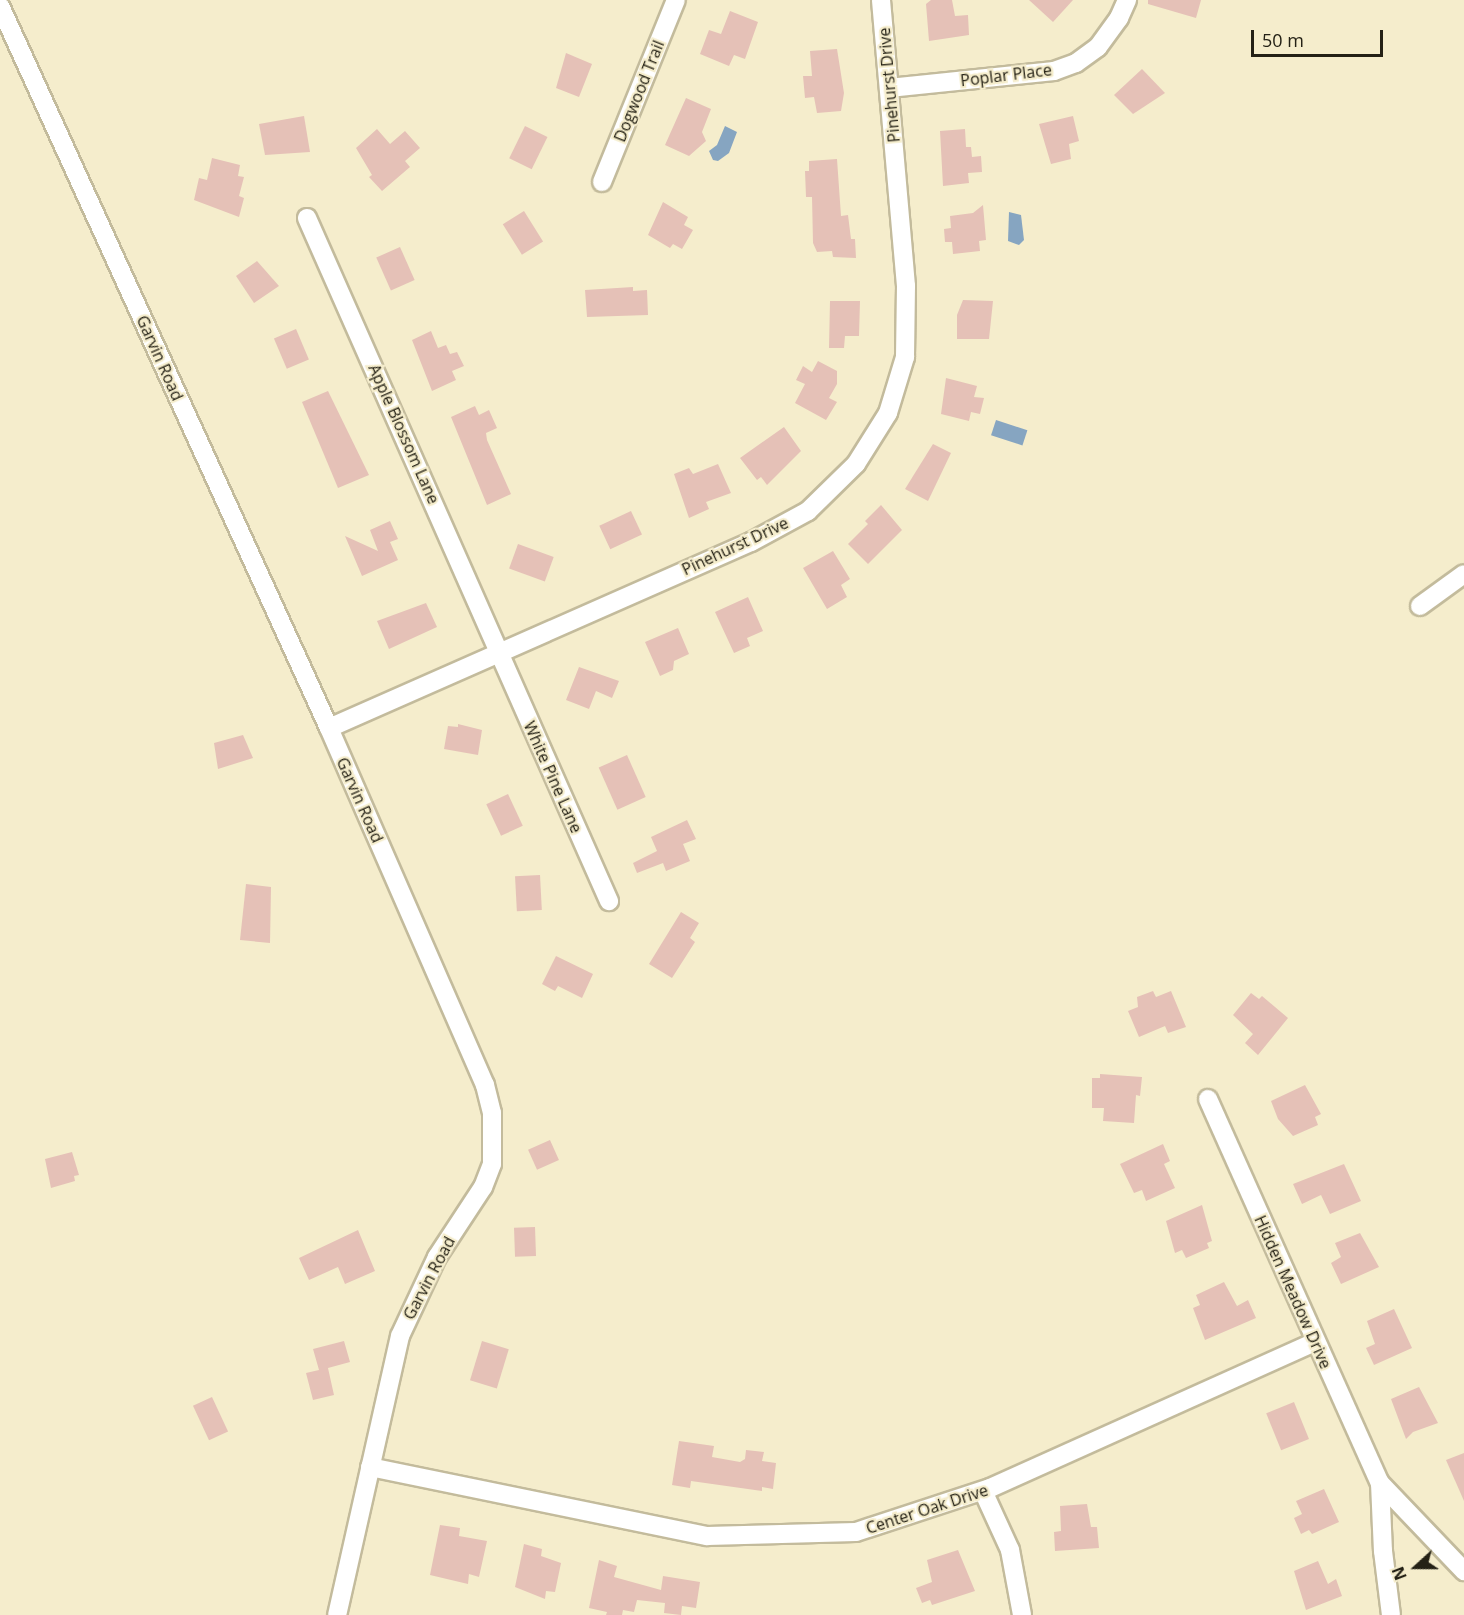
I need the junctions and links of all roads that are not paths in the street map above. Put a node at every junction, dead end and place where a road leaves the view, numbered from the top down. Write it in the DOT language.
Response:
graph roads {
  1 [pos="676,0"];
  2 [pos="881,0"];
  3 [pos="1127,0"];
  4 [pos="0,6"];
  5 [pos="889,88"];
  6 [pos="602,182"];
  7 [pos="307,218"];
  8 [pos="1464,574"];
  9 [pos="1420,606"];
  10 [pos="498,652"];
  11 [pos="328,728"];
  12 [pos="609,901"];
  13 [pos="1208,1099"];
  14 [pos="1315,1342"];
  15 [pos="370,1467"];
  16 [pos="1380,1484"];
  17 [pos="983,1491"];
  18 [pos="1464,1571"];
  19 [pos="337,1615"];
  20 [pos="1022,1615"];
  21 [pos="1391,1615"];
  1 -- 6 [label="street, Dogwood Trail"];
  2 -- 5 [label="street, Pinehurst Drive"];
  3 -- 5 [label="street, Poplar Place"];
  4 -- 11 [label="street, Garvin Road"];
  5 -- 10 [label="street, Pinehurst Drive"];
  7 -- 10 [label="street, Apple Blossom Lane"];
  8 -- 9 [label="street"];
  10 -- 11 [label="street, Pinehurst Drive"];
  10 -- 12 [label="street, White Pine Lane"];
  11 -- 15 [label="street, Garvin Road"];
  13 -- 14 [label="street, Hidden Meadow Drive"];
  14 -- 16 [label="street, Hidden Meadow Drive"];
  14 -- 17 [label="street, Center Oak Drive"];
  15 -- 17 [label="street, Center Oak Drive"];
  15 -- 19 [label="street, Garvin Road"];
  16 -- 18 [label="street, Hidden Meadow Drive"];
  16 -- 21 [label="street, Hidden Meadow Drive"];
  17 -- 20 [label="street"];
}
